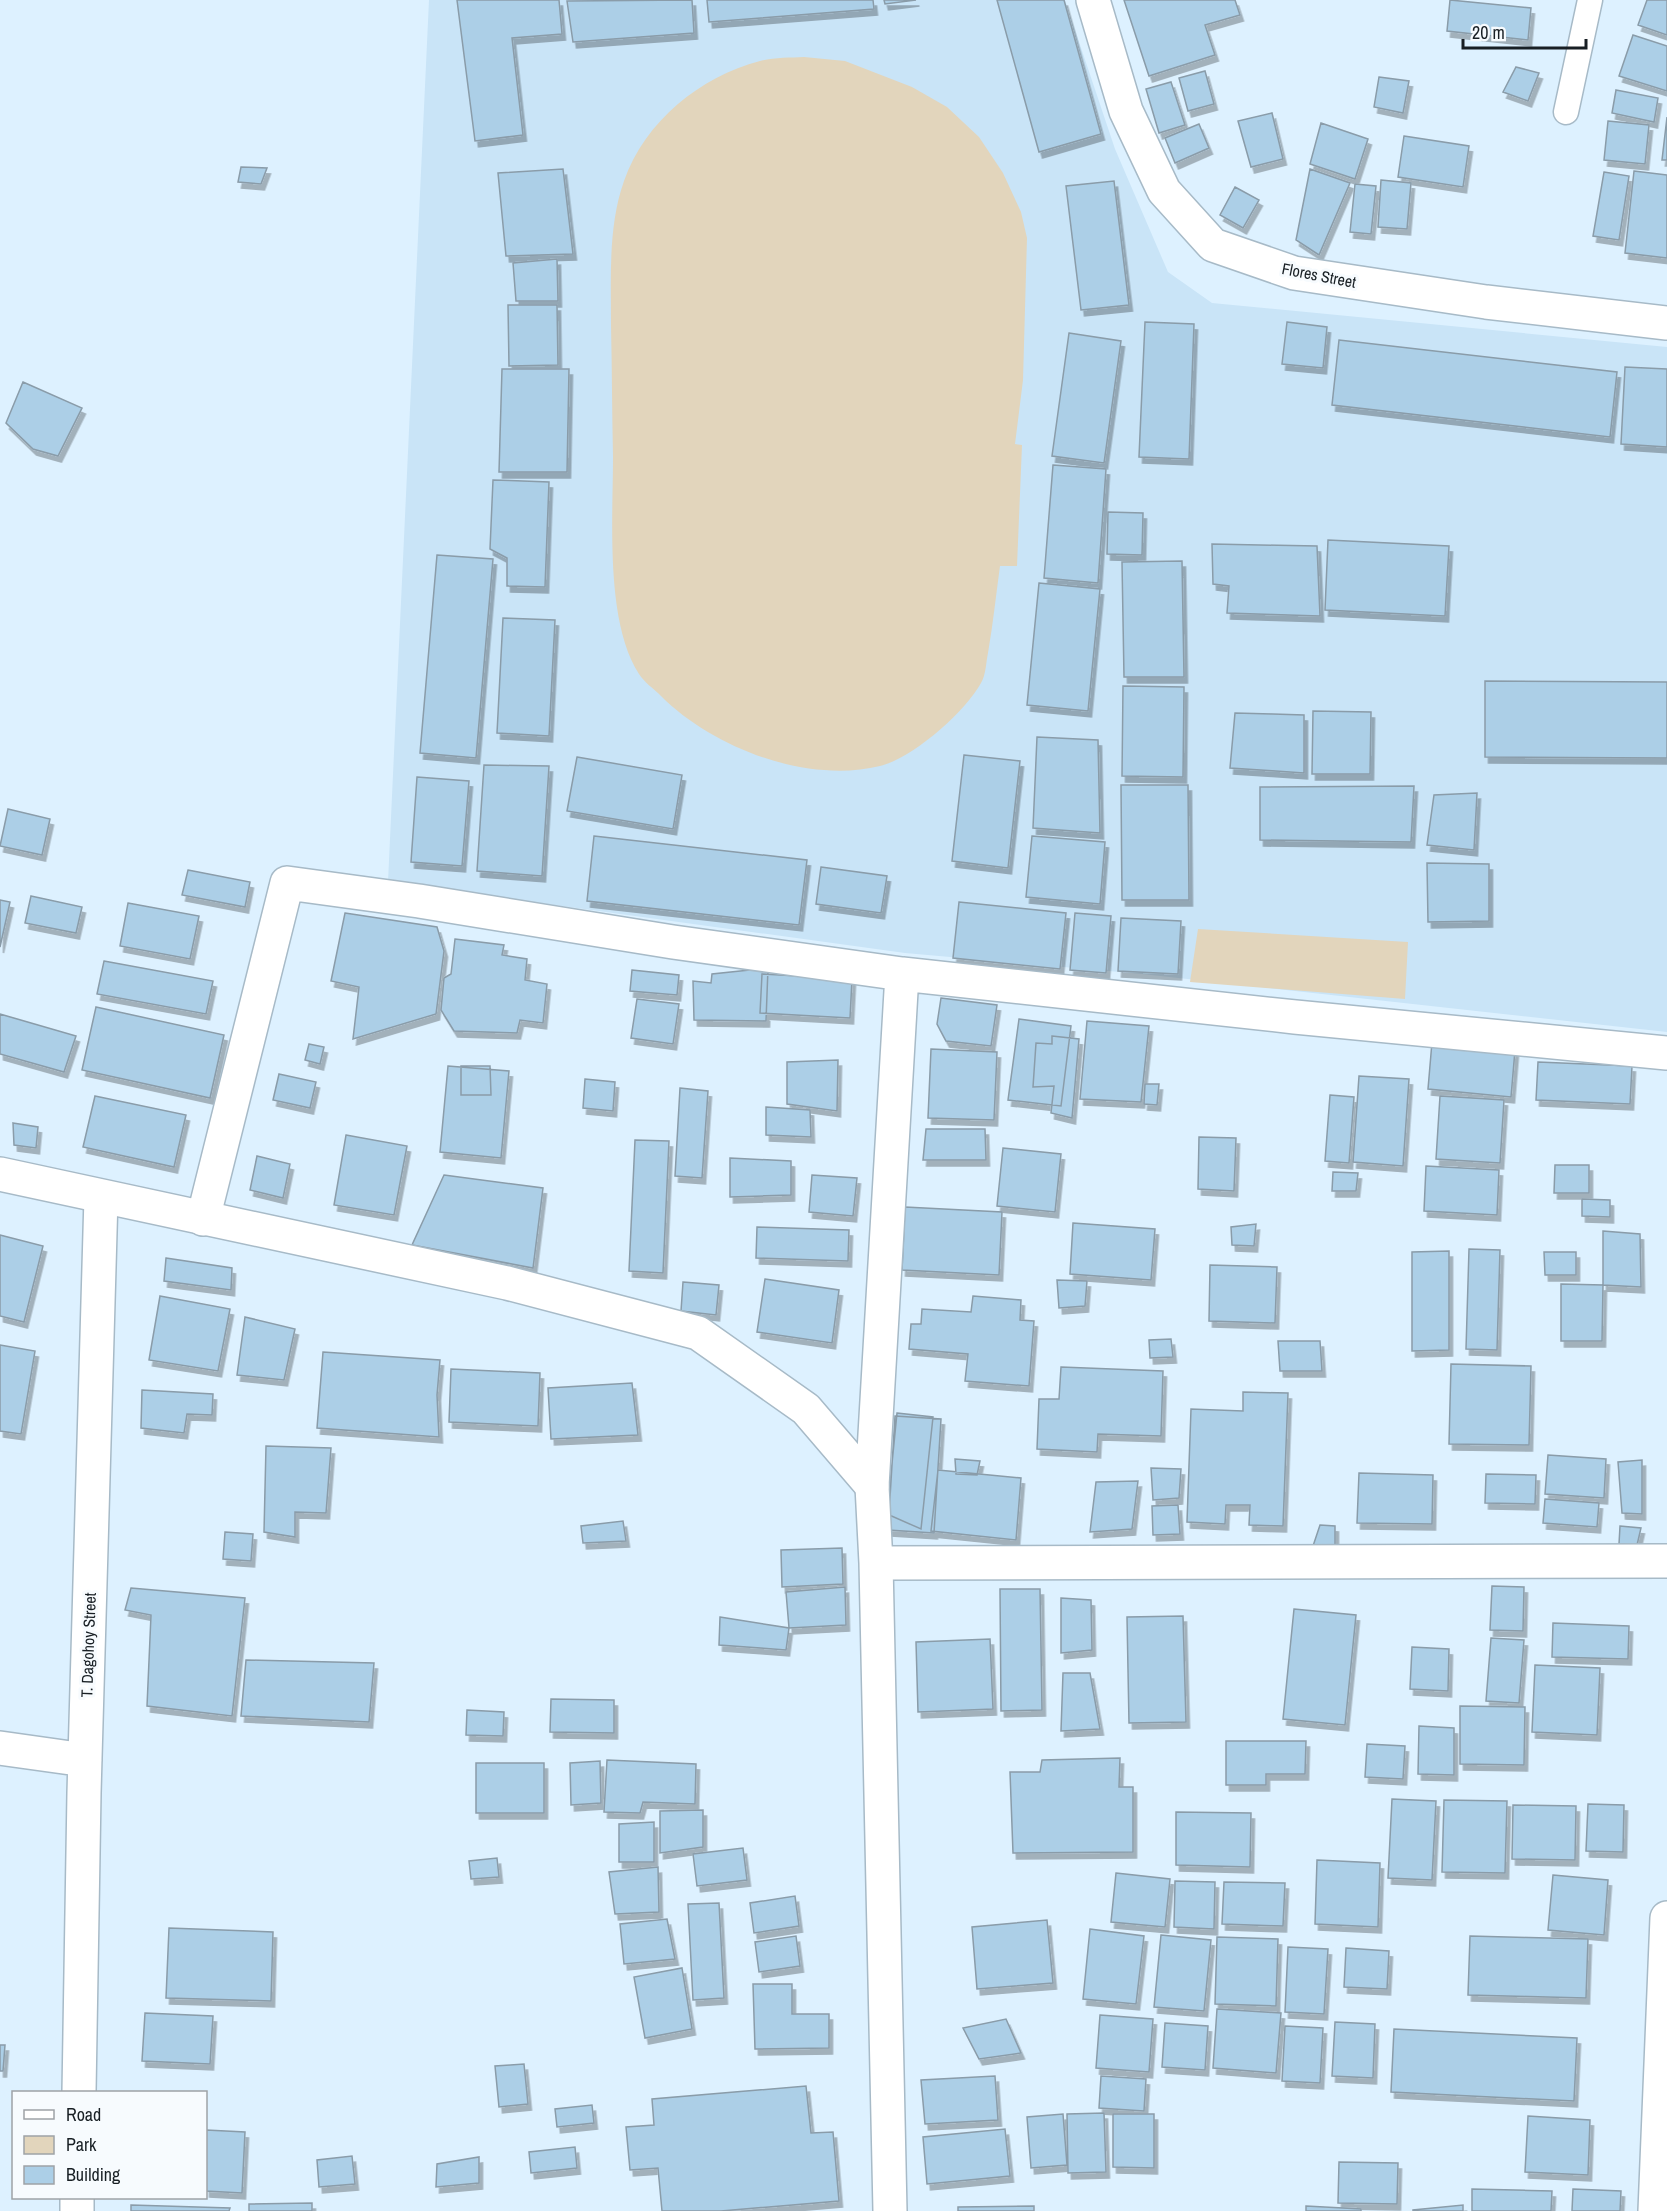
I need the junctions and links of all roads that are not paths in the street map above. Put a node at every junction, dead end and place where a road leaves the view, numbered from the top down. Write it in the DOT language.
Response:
graph roads {
  1 [pos="1093,0"];
  2 [pos="1590,0"];
  3 [pos="1566,112"];
  4 [pos="1667,323"];
  5 [pos="902,974"];
  6 [pos="1667,1053"];
  7 [pos="0,1174"];
  8 [pos="101,1197"];
  9 [pos="203,1219"];
  10 [pos="872,1486"];
  11 [pos="1667,1561"];
  12 [pos="876,1563"];
  13 [pos="0,1748"];
  14 [pos="85,1760"];
  15 [pos="1667,1918"];
  16 [pos="79,2091"];
  17 [pos="890,2211"];
  18 [pos="1655,2211"];
  1 -- 4 [label="street, Flores Street"];
  2 -- 3 [label="lane"];
  5 -- 6 [label="street"];
  5 -- 9 [label="street"];
  5 -- 10 [label="street"];
  7 -- 8 [label="street"];
  8 -- 9 [label="street"];
  8 -- 14 [label="street, T. Dagohoy Street"];
  9 -- 10 [label="street"];
  10 -- 12 [label="street"];
  11 -- 12 [label="street"];
  12 -- 17 [label="street"];
  13 -- 14 [label="street"];
  14 -- 16 [label="street, T. Dagohoy Street"];
  15 -- 18 [label="street"];
}
